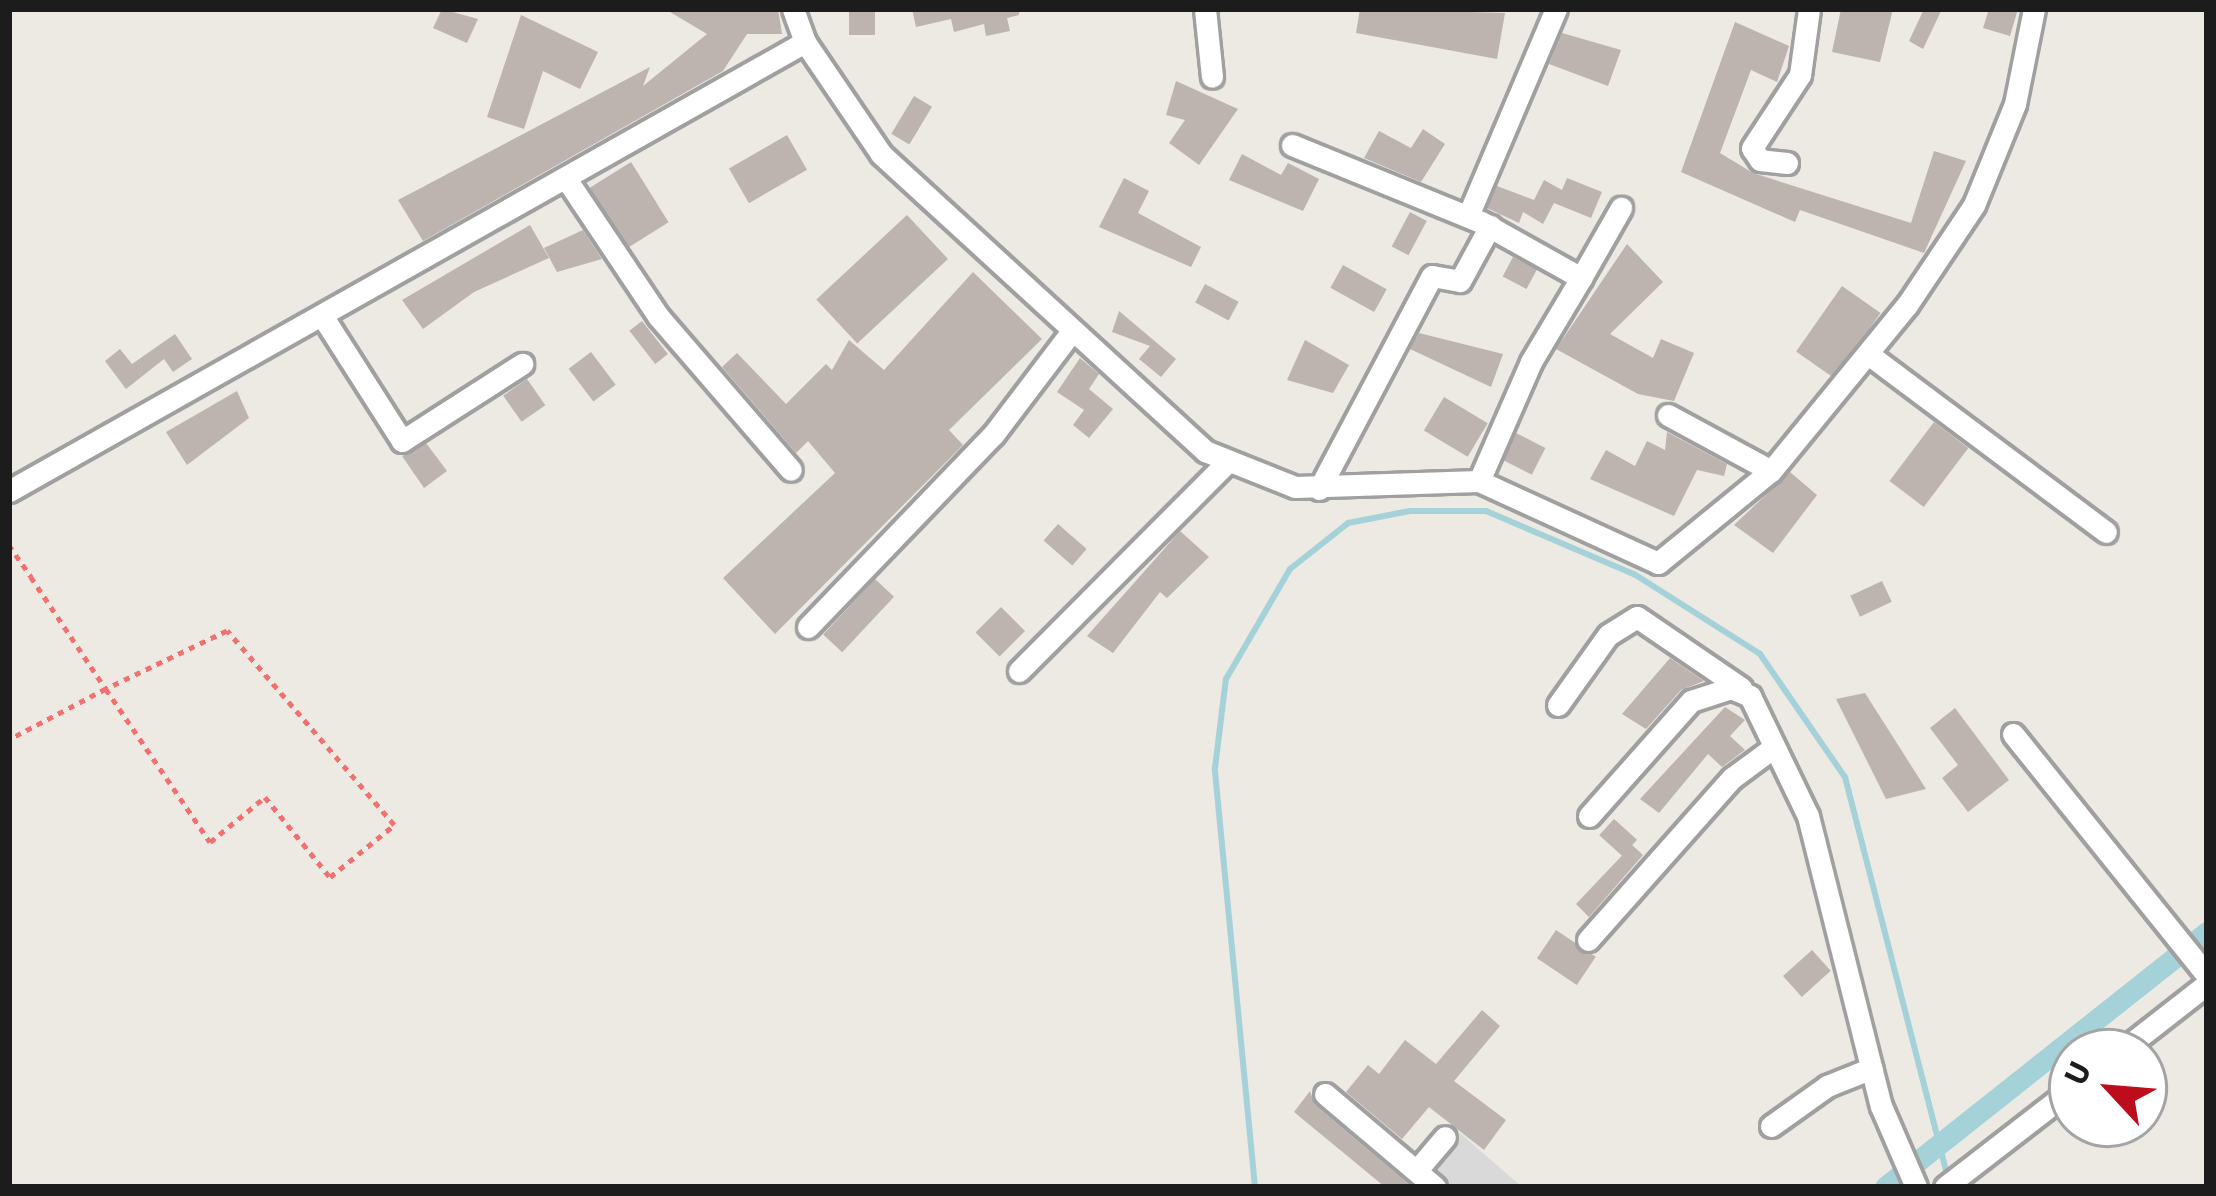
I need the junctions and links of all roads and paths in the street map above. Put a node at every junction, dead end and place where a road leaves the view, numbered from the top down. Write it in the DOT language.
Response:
graph roads {
  1 [pos="794,9"];
  2 [pos="1205,9"];
  3 [pos="1556,9"];
  4 [pos="1809,9"];
  5 [pos="2034,9"];
  6 [pos="806,42"];
  7 [pos="1212,77"];
  8 [pos="1292,145"];
  9 [pos="1787,163"];
  10 [pos="567,180"];
  11 [pos="1621,208"];
  12 [pos="1468,216"];
  13 [pos="1490,226"];
  14 [pos="1581,278"];
  15 [pos="322,317"];
  16 [pos="1069,335"];
  17 [pos="1872,357"];
  18 [pos="522,364"];
  19 [pos="1668,416"];
  20 [pos="1226,463"];
  21 [pos="791,470"];
  22 [pos="1771,471"];
  23 [pos="1479,481"];
  24 [pos="1319,489"];
  25 [pos="9,491"];
  26 [pos="2106,532"];
  27 [pos="9,545"];
  28 [pos="808,627"];
  29 [pos="1019,671"];
  30 [pos="1741,688"];
  31 [pos="106,689"];
  32 [pos="1558,705"];
  33 [pos="2013,734"];
  34 [pos="9,740"];
  35 [pos="1774,747"];
  36 [pos="1589,816"];
  37 [pos="1588,940"];
  38 [pos="2205,975"];
  39 [pos="2146,1028"];
  40 [pos="1872,1068"];
  41 [pos="1325,1094"];
  42 [pos="2048,1109"];
  43 [pos="1771,1126"];
  44 [pos="1445,1137"];
  45 [pos="1417,1170"];
  46 [pos="1961,1181"];
  47 [pos="1915,1186"];
  48 [pos="1435,1187"];
  1 -- 6 [label="street"];
  2 -- 7 [label="street"];
  3 -- 12 [label="street"];
  4 -- 9 [label="street"];
  5 -- 17 [label="street"];
  6 -- 10 [label="street"];
  6 -- 16 [label="street"];
  8 -- 12 [label="street"];
  10 -- 15 [label="street"];
  10 -- 21 [label="street"];
  11 -- 14 [label="street"];
  12 -- 13 [label="street"];
  13 -- 14 [label="street"];
  13 -- 24 [label="street"];
  14 -- 23 [label="street"];
  15 -- 18 [label="street"];
  15 -- 25 [label="street"];
  16 -- 20 [label="street"];
  16 -- 28 [label="street"];
  17 -- 22 [label="street"];
  17 -- 26 [label="street"];
  19 -- 22 [label="street"];
  20 -- 24 [label="street"];
  20 -- 29 [label="street"];
  22 -- 23 [label="street"];
  23 -- 24 [label="street"];
  27 -- 31 [label="path"];
  30 -- 32 [label="street"];
  30 -- 35 [label="street"];
  30 -- 36 [label="street"];
  31 -- 31 [label="path"];
  31 -- 34 [label="path"];
  33 -- 38 [label="street"];
  35 -- 37 [label="street"];
  35 -- 40 [label="street"];
  38 -- 39 [label="street"];
  40 -- 43 [label="street"];
  40 -- 47 [label="street"];
  41 -- 45 [label="street"];
  42 -- 46 [label="street"];
  44 -- 45 [label="street"];
  45 -- 48 [label="street"];
}
